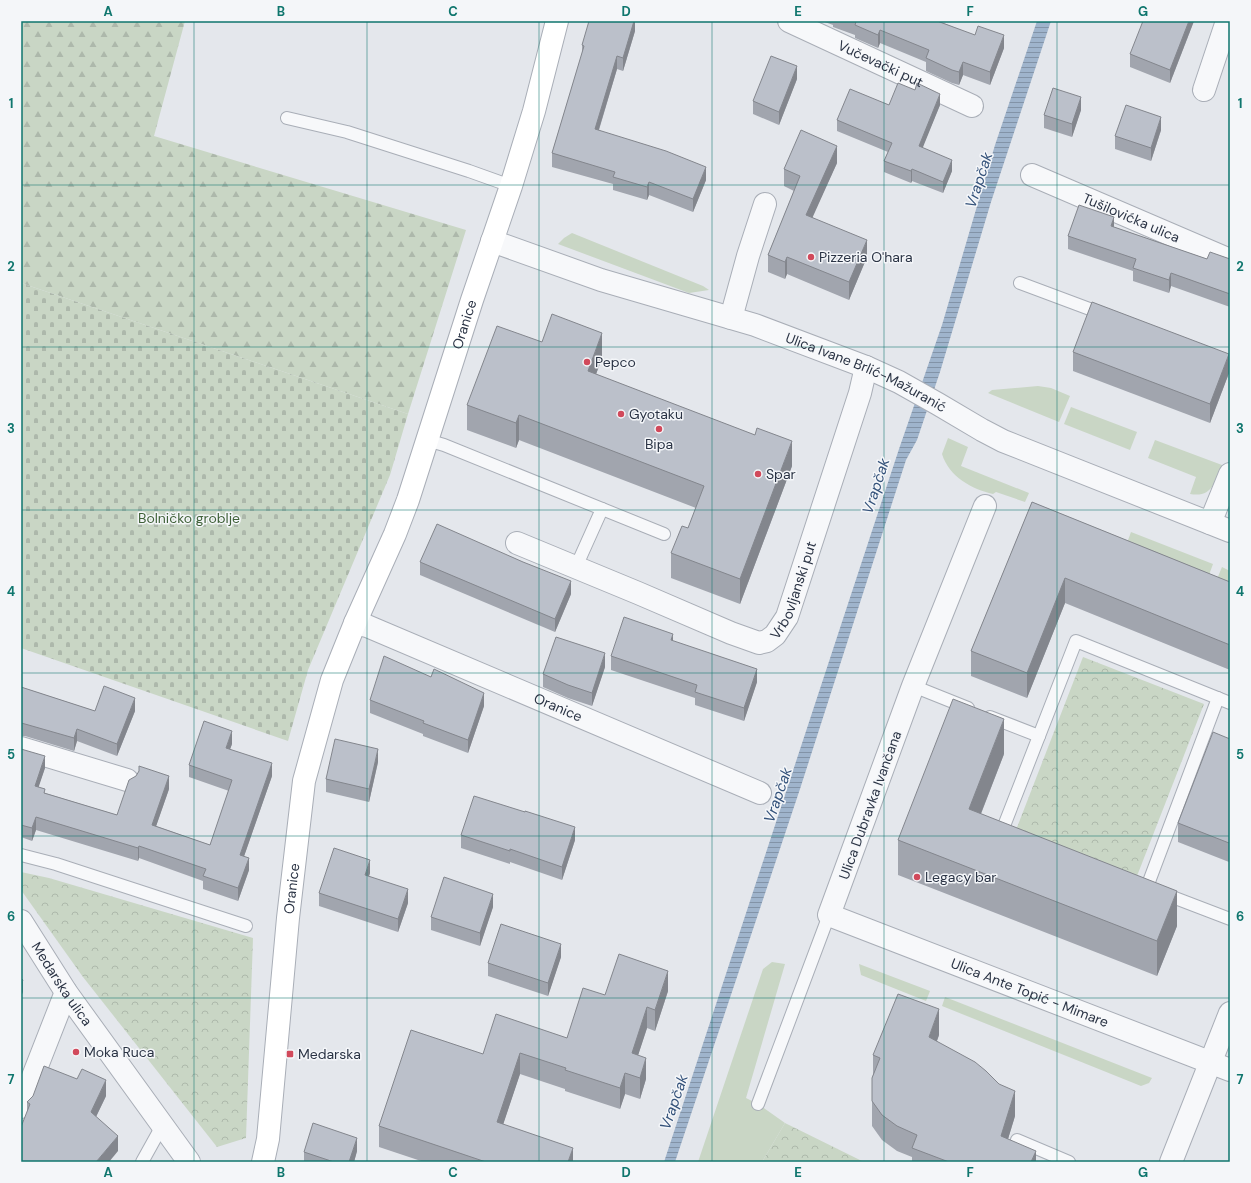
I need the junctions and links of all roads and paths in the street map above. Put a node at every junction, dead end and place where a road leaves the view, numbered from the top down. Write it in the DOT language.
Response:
graph roads {
  1 [pos="557,21"];
  2 [pos="789,21"];
  3 [pos="1227,21"];
  4 [pos="1204,90"];
  5 [pos="972,106"];
  6 [pos="287,118"];
  7 [pos="1032,175"];
  8 [pos="511,186"];
  9 [pos="765,204"];
  10 [pos="492,241"];
  11 [pos="1230,260"];
  12 [pos="1020,283"];
  13 [pos="731,318"];
  14 [pos="1114,318"];
  15 [pos="866,367"];
  16 [pos="427,440"];
  17 [pos="1230,474"];
  18 [pos="985,506"];
  19 [pos="602,509"];
  20 [pos="1210,523"];
  21 [pos="1230,531"];
  22 [pos="664,534"];
  23 [pos="517,543"];
  24 [pos="576,567"];
  25 [pos="355,622"];
  26 [pos="913,686"];
  27 [pos="1218,698"];
  28 [pos="1230,703"];
  29 [pos="1039,736"];
  30 [pos="21,748"];
  31 [pos="127,780"];
  32 [pos="760,793"];
  33 [pos="1016,837"];
  34 [pos="21,855"];
  35 [pos="829,915"];
  36 [pos="1230,919"];
  37 [pos="21,921"];
  38 [pos="246,926"];
  39 [pos="66,992"];
  40 [pos="1230,1013"];
  41 [pos="1220,1066"];
  42 [pos="758,1104"];
  43 [pos="21,1107"];
  44 [pos="162,1126"];
  45 [pos="1017,1140"];
  46 [pos="142,1162"];
  47 [pos="189,1162"];
  48 [pos="263,1162"];
  49 [pos="1069,1162"];
  50 [pos="1171,1162"];
  1 -- 8 [label="main road, Oranice"];
  2 -- 5 [label="street, Vučevački put"];
  3 -- 4 [label="street"];
  6 -- 8 [label="lane"];
  7 -- 11 [label="street, Tušilovićka ulica"];
  8 -- 10 [label="main road, Oranice"];
  9 -- 13 [label="street"];
  10 -- 13 [label="street, Ulica Ivane Brlić-Mažuranić"];
  10 -- 16 [label="main road, Oranice"];
  12 -- 14 [label="lane"];
  13 -- 15 [label="street, Ulica Ivane Brlić-Mažuranić"];
  15 -- 20 [label="street, Ulica Ivane Brlić-Mažuranić"];
  15 -- 24 [label="street, Vrbovljanski put"];
  16 -- 19 [label="lane"];
  16 -- 25 [label="main road, Oranice"];
  17 -- 20 [label="street"];
  18 -- 26 [label="street, Ulica Dubravka Ivančana"];
  19 -- 22 [label="lane"];
  19 -- 24 [label="lane"];
  20 -- 21 [label="street, Ulica Ivane Brlić-Mažuranić"];
  23 -- 24 [label="street, Vrbovljanski put"];
  25 -- 32 [label="street, Oranice"];
  25 -- 48 [label="main road, Oranice"];
  26 -- 29 [label="lane"];
  26 -- 35 [label="street, Ulica Dubravka Ivančana"];
  27 -- 28 [label="lane"];
  27 -- 29 [label="lane"];
  27 -- 36 [label="lane"];
  29 -- 33 [label="lane"];
  30 -- 31 [label="street"];
  34 -- 38 [label="lane"];
  35 -- 41 [label="street, Ulica Ante Topić - Mimare"];
  35 -- 42 [label="lane, Ulica Dubravka Ivančana"];
  37 -- 39 [label="street, Medarska ulica"];
  39 -- 43 [label="street"];
  39 -- 44 [label="street, Medarska ulica"];
  40 -- 41 [label="street"];
  41 -- 50 [label="street"];
  44 -- 46 [label="lane"];
  44 -- 47 [label="street, Medarska ulica"];
  45 -- 49 [label="lane"];
}
